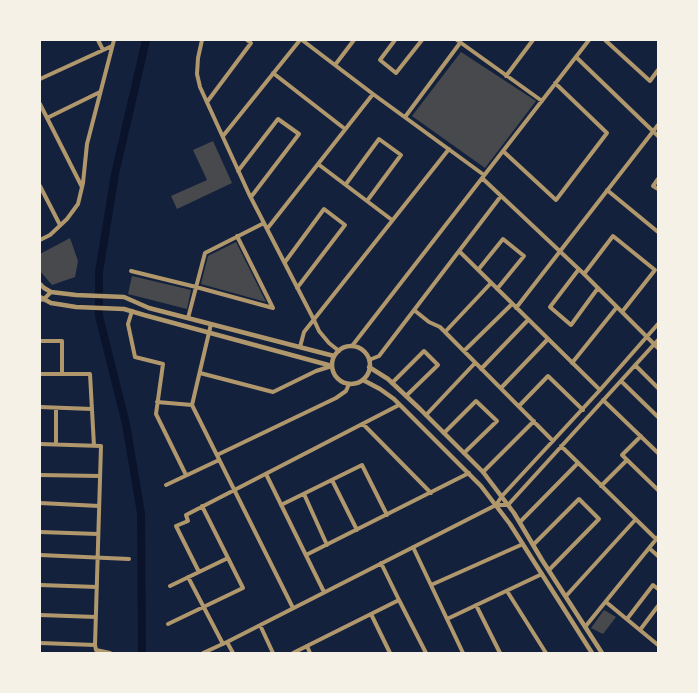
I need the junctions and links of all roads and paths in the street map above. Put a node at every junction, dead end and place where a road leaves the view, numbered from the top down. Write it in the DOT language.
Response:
graph roads {
  1 [pos="98,40"];
  2 [pos="114,40"];
  3 [pos="202,40"];
  4 [pos="247,40"];
  5 [pos="301,40"];
  6 [pos="311,40"];
  7 [pos="354,40"];
  8 [pos="396,40"];
  9 [pos="422,40"];
  10 [pos="533,40"];
  11 [pos="589,40"];
  12 [pos="605,40"];
  13 [pos="458,41"];
  14 [pos="308,45"];
  15 [pos="112,46"];
  16 [pos="103,50"];
  17 [pos="576,57"];
  18 [pos="335,65"];
  19 [pos="658,70"];
  20 [pos="273,73"];
  21 [pos="506,76"];
  22 [pos="40,79"];
  23 [pos="556,83"];
  24 [pos="100,92"];
  25 [pos="373,94"];
  26 [pos="542,101"];
  27 [pos="207,102"];
  28 [pos="40,104"];
  29 [pos="405,117"];
  30 [pos="47,118"];
  31 [pos="658,125"];
  32 [pos="346,129"];
  33 [pos="653,131"];
  34 [pos="223,136"];
  35 [pos="658,136"];
  36 [pos="448,149"];
  37 [pos="503,151"];
  38 [pos="318,164"];
  39 [pos="238,171"];
  40 [pos="483,176"];
  41 [pos="658,179"];
  42 [pos="346,184"];
  43 [pos="40,186"];
  44 [pos="82,187"];
  45 [pos="607,190"];
  46 [pos="658,190"];
  47 [pos="501,196"];
  48 [pos="251,197"];
  49 [pos="367,200"];
  50 [pos="392,220"];
  51 [pos="264,223"];
  52 [pos="60,225"];
  53 [pos="267,229"];
  54 [pos="658,232"];
  55 [pos="237,236"];
  56 [pos="40,240"];
  57 [pos="459,251"];
  58 [pos="559,251"];
  59 [pos="284,262"];
  60 [pos="579,269"];
  61 [pos="478,270"];
  62 [pos="131,272"];
  63 [pos="584,274"];
  64 [pos="491,283"];
  65 [pos="40,284"];
  66 [pos="196,287"];
  67 [pos="298,288"];
  68 [pos="598,288"];
  69 [pos="497,289"];
  70 [pos="51,292"];
  71 [pos="41,298"];
  72 [pos="512,304"];
  73 [pos="617,307"];
  74 [pos="516,308"];
  75 [pos="414,310"];
  76 [pos="132,312"];
  77 [pos="622,312"];
  78 [pos="188,318"];
  79 [pos="314,320"];
  80 [pos="528,320"];
  81 [pos="211,324"];
  82 [pos="658,324"];
  83 [pos="445,332"];
  84 [pos="210,333"];
  85 [pos="647,336"];
  86 [pos="548,339"];
  87 [pos="658,340"];
  88 [pos="40,341"];
  89 [pos="352,346"];
  90 [pos="656,346"];
  91 [pos="300,347"];
  92 [pos="339,350"];
  93 [pos="464,351"];
  94 [pos="334,356"];
  95 [pos="369,360"];
  96 [pos="475,363"];
  97 [pos="572,363"];
  98 [pos="332,366"];
  99 [pos="635,366"];
  100 [pos="369,367"];
  101 [pos="481,368"];
  102 [pos="200,373"];
  103 [pos="40,374"];
  104 [pos="62,374"];
  105 [pos="362,380"];
  106 [pos="621,381"];
  107 [pos="392,383"];
  108 [pos="349,384"];
  109 [pos="501,388"];
  110 [pos="658,388"];
  111 [pos="600,390"];
  112 [pos="406,396"];
  113 [pos="603,400"];
  114 [pos="157,402"];
  115 [pos="192,405"];
  116 [pos="400,405"];
  117 [pos="519,406"];
  118 [pos="40,407"];
  119 [pos="56,408"];
  120 [pos="92,409"];
  121 [pos="583,410"];
  122 [pos="426,415"];
  123 [pos="658,417"];
  124 [pos="534,422"];
  125 [pos="363,424"];
  126 [pos="444,433"];
  127 [pos="641,436"];
  128 [pos="553,441"];
  129 [pos="40,444"];
  130 [pos="56,444"];
  131 [pos="94,446"];
  132 [pos="561,446"];
  133 [pos="658,453"];
  134 [pos="464,454"];
  135 [pos="218,457"];
  136 [pos="627,460"];
  137 [pos="578,463"];
  138 [pos="483,472"];
  139 [pos="266,474"];
  140 [pos="469,474"];
  141 [pos="40,475"];
  142 [pos="186,475"];
  143 [pos="100,476"];
  144 [pos="332,480"];
  145 [pos="166,485"];
  146 [pos="601,486"];
  147 [pos="235,490"];
  148 [pos="658,490"];
  149 [pos="431,493"];
  150 [pos="304,494"];
  151 [pos="502,496"];
  152 [pos="40,503"];
  153 [pos="508,504"];
  154 [pos="281,505"];
  155 [pos="496,505"];
  156 [pos="99,506"];
  157 [pos="202,506"];
  158 [pos="387,515"];
  159 [pos="636,519"];
  160 [pos="520,522"];
  161 [pos="357,530"];
  162 [pos="40,532"];
  163 [pos="98,534"];
  164 [pos="657,538"];
  165 [pos="327,544"];
  166 [pos="523,544"];
  167 [pos="534,545"];
  168 [pos="413,547"];
  169 [pos="649,548"];
  170 [pos="40,555"];
  171 [pos="306,555"];
  172 [pos="658,556"];
  173 [pos="98,557"];
  174 [pos="129,558"];
  175 [pos="228,558"];
  176 [pos="381,563"];
  177 [pos="549,570"];
  178 [pos="199,572"];
  179 [pos="542,574"];
  180 [pos="188,577"];
  181 [pos="40,585"];
  182 [pos="431,585"];
  183 [pos="170,586"];
  184 [pos="97,587"];
  185 [pos="658,588"];
  186 [pos="507,591"];
  187 [pos="324,592"];
  188 [pos="566,596"];
  189 [pos="400,600"];
  190 [pos="606,602"];
  191 [pos="476,605"];
  192 [pos="658,606"];
  193 [pos="204,607"];
  194 [pos="293,608"];
  195 [pos="40,614"];
  196 [pos="371,614"];
  197 [pos="96,617"];
  198 [pos="447,619"];
  199 [pos="627,619"];
  200 [pos="168,624"];
  201 [pos="260,626"];
  202 [pos="585,627"];
  203 [pos="640,630"];
  204 [pos="40,643"];
  205 [pos="225,643"];
  206 [pos="95,645"];
  207 [pos="658,645"];
  208 [pos="307,646"];
  209 [pos="110,653"];
  210 [pos="204,653"];
  211 [pos="233,653"];
  212 [pos="273,653"];
  213 [pos="293,653"];
  214 [pos="310,653"];
  215 [pos="390,653"];
  216 [pos="426,653"];
  217 [pos="463,653"];
  218 [pos="500,653"];
  219 [pos="546,653"];
  220 [pos="592,653"];
  221 [pos="602,653"];
  1 -- 16 [label="street"];
  2 -- 15 [label="street"];
  3 -- 27 [label="street"];
  4 -- 27 [label="street"];
  5 -- 14 [label="street"];
  5 -- 20 [label="street"];
  6 -- 14 [label="street"];
  7 -- 18 [label="street"];
  8 -- 9 [label="street"];
  10 -- 21 [label="street"];
  11 -- 17 [label="street"];
  12 -- 19 [label="street"];
  13 -- 21 [label="street"];
  13 -- 29 [label="street"];
  14 -- 18 [label="street"];
  15 -- 16 [label="street"];
  15 -- 24 [label="street"];
  16 -- 22 [label="street"];
  17 -- 23 [label="street"];
  17 -- 33 [label="street"];
  18 -- 25 [label="street"];
  20 -- 32 [label="street"];
  20 -- 34 [label="street"];
  21 -- 26 [label="street"];
  23 -- 26 [label="street"];
  23 -- 37 [label="street"];
  24 -- 30 [label="street"];
  24 -- 44 [label="street"];
  25 -- 29 [label="street"];
  25 -- 32 [label="street"];
  26 -- 37 [label="street"];
  27 -- 34 [label="street"];
  28 -- 30 [label="street"];
  29 -- 36 [label="street"];
  30 -- 44 [label="street"];
  31 -- 33 [label="street"];
  32 -- 38 [label="street"];
  33 -- 35 [label="street"];
  33 -- 45 [label="street"];
  34 -- 39 [label="street"];
  36 -- 40 [label="street"];
  36 -- 50 [label="street"];
  37 -- 40 [label="street"];
  38 -- 42 [label="street"];
  38 -- 53 [label="street"];
  39 -- 48 [label="street"];
  39 -- 48 [label="street"];
  40 -- 47 [label="street"];
  40 -- 89 [label="street"];
  41 -- 46 [label="street"];
  42 -- 49 [label="street"];
  42 -- 49 [label="street"];
  43 -- 52 [label="street"];
  44 -- 52 [label="street"];
  45 -- 54 [label="street"];
  45 -- 58 [label="street"];
  47 -- 57 [label="street"];
  47 -- 58 [label="street"];
  48 -- 51 [label="street"];
  49 -- 50 [label="street"];
  50 -- 79 [label="street"];
  51 -- 53 [label="street"];
  51 -- 55 [label="street"];
  52 -- 56 [label="street"];
  53 -- 59 [label="street"];
  55 -- 66 [label="street"];
  55 -- 66 [label="street"];
  57 -- 61 [label="street"];
  57 -- 75 [label="street"];
  58 -- 60 [label="street"];
  58 -- 74 [label="street"];
  59 -- 67 [label="street"];
  59 -- 67 [label="street"];
  60 -- 63 [label="street"];
  60 -- 68 [label="street"];
  61 -- 64 [label="street"];
  61 -- 69 [label="street"];
  62 -- 66 [label="street"];
  63 -- 68 [label="street"];
  63 -- 77 [label="street"];
  64 -- 69 [label="street"];
  64 -- 83 [label="street"];
  65 -- 70 [label="street"];
  66 -- 78 [label="street"];
  67 -- 79 [label="street"];
  68 -- 73 [label="street"];
  69 -- 72 [label="street"];
  70 -- 71 [label="street"];
  70 -- 78 [label="street"];
  71 -- 76 [label="street"];
  72 -- 74 [label="street"];
  72 -- 93 [label="street"];
  73 -- 77 [label="street"];
  73 -- 97 [label="street"];
  74 -- 80 [label="street"];
  75 -- 83 [label="street"];
  75 -- 95 [label="street"];
  76 -- 84 [label="street"];
  76 -- 114 [label="street"];
  77 -- 85 [label="street"];
  78 -- 81 [label="street"];
  79 -- 91 [label="street"];
  79 -- 92 [label="street"];
  80 -- 86 [label="street"];
  80 -- 101 [label="street"];
  81 -- 84 [label="street"];
  81 -- 91 [label="street"];
  82 -- 85 [label="street"];
  83 -- 93 [label="street"];
  84 -- 98 [label="street"];
  84 -- 102 [label="street"];
  85 -- 90 [label="street"];
  85 -- 111 [label="street"];
  86 -- 97 [label="street"];
  86 -- 109 [label="street"];
  87 -- 90 [label="street"];
  88 -- 104 [label="street"];
  89 -- 92 [label="street"];
  89 -- 95 [label="street"];
  90 -- 99 [label="street"];
  91 -- 94 [label="street"];
  92 -- 94 [label="street"];
  93 -- 96 [label="street"];
  94 -- 98 [label="street"];
  95 -- 100 [label="street"];
  96 -- 101 [label="street"];
  96 -- 122 [label="street"];
  97 -- 111 [label="street"];
  98 -- 102 [label="street"];
  98 -- 108 [label="street"];
  99 -- 106 [label="street"];
  99 -- 110 [label="street"];
  100 -- 105 [label="street"];
  100 -- 107 [label="street"];
  101 -- 109 [label="street"];
  102 -- 115 [label="street"];
  103 -- 104 [label="street"];
  104 -- 120 [label="street"];
  105 -- 108 [label="street"];
  105 -- 116 [label="street"];
  106 -- 113 [label="street"];
  106 -- 123 [label="street"];
  107 -- 112 [label="street"];
  107 -- 112 [label="street"];
  108 -- 135 [label="street"];
  109 -- 117 [label="street"];
  111 -- 121 [label="street"];
  112 -- 122 [label="street"];
  113 -- 127 [label="street"];
  113 -- 132 [label="street"];
  114 -- 115 [label="street"];
  114 -- 142 [label="street"];
  115 -- 135 [label="street"];
  116 -- 125 [label="street"];
  116 -- 140 [label="street"];
  117 -- 121 [label="street"];
  117 -- 124 [label="street"];
  118 -- 119 [label="street"];
  119 -- 120 [label="street"];
  119 -- 130 [label="street"];
  120 -- 131 [label="street"];
  121 -- 128 [label="street"];
  122 -- 126 [label="street"];
  124 -- 128 [label="street"];
  124 -- 138 [label="street"];
  125 -- 139 [label="street"];
  125 -- 149 [label="street"];
  126 -- 134 [label="street"];
  126 -- 134 [label="street"];
  127 -- 133 [label="street"];
  127 -- 136 [label="street"];
  128 -- 151 [label="street"];
  129 -- 130 [label="street"];
  130 -- 131 [label="street"];
  131 -- 143 [label="street"];
  132 -- 137 [label="street"];
  132 -- 153 [label="street"];
  134 -- 138 [label="street"];
  135 -- 142 [label="street"];
  135 -- 147 [label="street"];
  136 -- 146 [label="street"];
  136 -- 148 [label="street"];
  137 -- 146 [label="street"];
  137 -- 160 [label="street"];
  138 -- 151 [label="street"];
  139 -- 147 [label="street"];
  139 -- 154 [label="street"];
  140 -- 149 [label="street"];
  140 -- 155 [label="street"];
  141 -- 143 [label="street"];
  142 -- 145 [label="street"];
  143 -- 156 [label="street"];
  144 -- 150 [label="street"];
  144 -- 158 [label="street"];
  144 -- 161 [label="street"];
  146 -- 159 [label="street"];
  147 -- 157 [label="street"];
  147 -- 194 [label="street"];
  149 -- 158 [label="street"];
  150 -- 154 [label="street"];
  150 -- 165 [label="street"];
  151 -- 153 [label="street"];
  151 -- 155 [label="street"];
  152 -- 156 [label="street"];
  153 -- 155 [label="street"];
  153 -- 160 [label="street"];
  154 -- 171 [label="street"];
  155 -- 166 [label="street"];
  155 -- 168 [label="street"];
  156 -- 163 [label="street"];
  157 -- 175 [label="street"];
  157 -- 178 [label="street"];
  158 -- 161 [label="street"];
  159 -- 164 [label="street"];
  159 -- 188 [label="street"];
  160 -- 167 [label="street"];
  161 -- 165 [label="street"];
  162 -- 163 [label="street"];
  163 -- 173 [label="street"];
  164 -- 169 [label="street"];
  165 -- 171 [label="street"];
  166 -- 179 [label="street"];
  166 -- 182 [label="street"];
  167 -- 177 [label="street"];
  167 -- 177 [label="street"];
  168 -- 176 [label="street"];
  168 -- 182 [label="street"];
  169 -- 172 [label="street"];
  169 -- 190 [label="street"];
  170 -- 173 [label="street"];
  171 -- 187 [label="street"];
  173 -- 174 [label="street"];
  173 -- 184 [label="street"];
  175 -- 178 [label="street"];
  175 -- 193 [label="street"];
  176 -- 187 [label="street"];
  176 -- 189 [label="street"];
  177 -- 188 [label="street"];
  178 -- 180 [label="street"];
  179 -- 186 [label="street"];
  179 -- 220 [label="street"];
  180 -- 183 [label="street"];
  180 -- 193 [label="street"];
  181 -- 184 [label="street"];
  182 -- 198 [label="street"];
  184 -- 197 [label="street"];
  185 -- 199 [label="street"];
  186 -- 191 [label="street"];
  186 -- 219 [label="street"];
  187 -- 194 [label="street"];
  188 -- 202 [label="street"];
  189 -- 196 [label="street"];
  189 -- 216 [label="street"];
  190 -- 199 [label="street"];
  190 -- 202 [label="street"];
  191 -- 198 [label="street"];
  191 -- 218 [label="street"];
  192 -- 203 [label="street"];
  193 -- 200 [label="street"];
  193 -- 205 [label="street"];
  194 -- 201 [label="street"];
  195 -- 197 [label="street"];
  196 -- 208 [label="street"];
  196 -- 215 [label="street"];
  197 -- 206 [label="street"];
  198 -- 217 [label="street"];
  199 -- 203 [label="street"];
  201 -- 205 [label="street"];
  201 -- 212 [label="street"];
  202 -- 221 [label="street"];
  203 -- 207 [label="street"];
  204 -- 206 [label="street"];
  205 -- 210 [label="street"];
  205 -- 211 [label="street"];
  206 -- 209 [label="street"];
  208 -- 213 [label="street"];
  208 -- 214 [label="street"];
}
